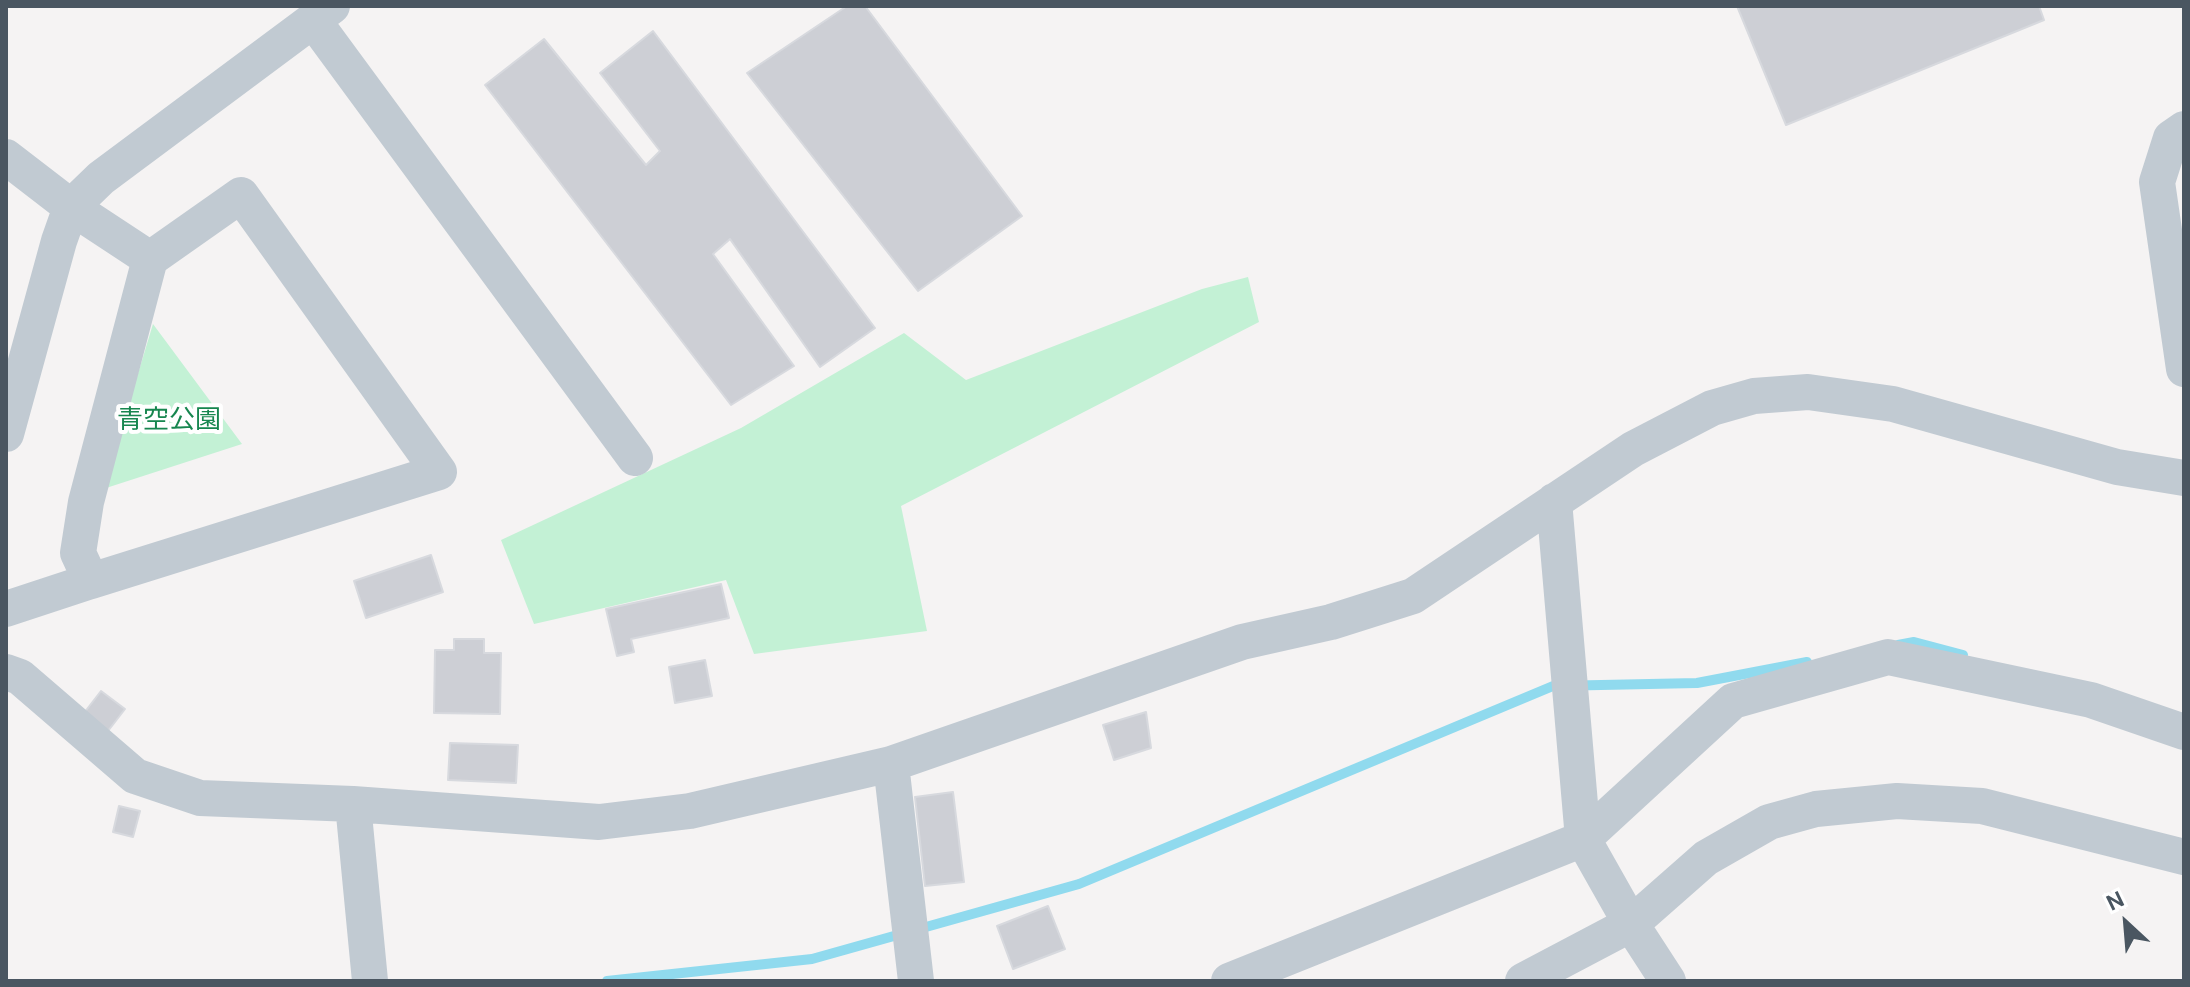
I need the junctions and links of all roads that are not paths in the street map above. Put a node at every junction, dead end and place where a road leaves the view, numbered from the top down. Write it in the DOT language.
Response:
graph roads {
  1 [pos="323,13"];
  2 [pos="2184,129"];
  3 [pos="6,157"];
  4 [pos="71,207"];
  5 [pos="150,259"];
  6 [pos="2184,369"];
  7 [pos="6,434"];
  8 [pos="635,458"];
  9 [pos="2184,478"];
  10 [pos="1554,501"];
  11 [pos="91,581"];
  12 [pos="6,609"];
  13 [pos="6,672"];
  14 [pos="2184,732"];
  15 [pos="891,764"];
  16 [pos="353,804"];
  17 [pos="1583,839"];
  18 [pos="2184,857"];
  19 [pos="1631,924"];
  20 [pos="370,981"];
  21 [pos="916,981"];
  22 [pos="1229,981"];
  23 [pos="1523,981"];
  24 [pos="1668,981"];
  1 -- 4 [label="street"];
  1 -- 8 [label="street"];
  2 -- 6 [label="street"];
  3 -- 4 [label="street"];
  4 -- 5 [label="street"];
  4 -- 7 [label="street"];
  5 -- 11 [label="street"];
  5 -- 11 [label="street"];
  9 -- 10 [label="street"];
  10 -- 15 [label="street"];
  10 -- 17 [label="street"];
  11 -- 12 [label="street"];
  13 -- 16 [label="street"];
  14 -- 17 [label="street"];
  15 -- 16 [label="street"];
  15 -- 21 [label="street"];
  16 -- 20 [label="street"];
  17 -- 19 [label="street"];
  17 -- 22 [label="street"];
  18 -- 19 [label="street"];
  19 -- 23 [label="street"];
  19 -- 24 [label="street"];
}
